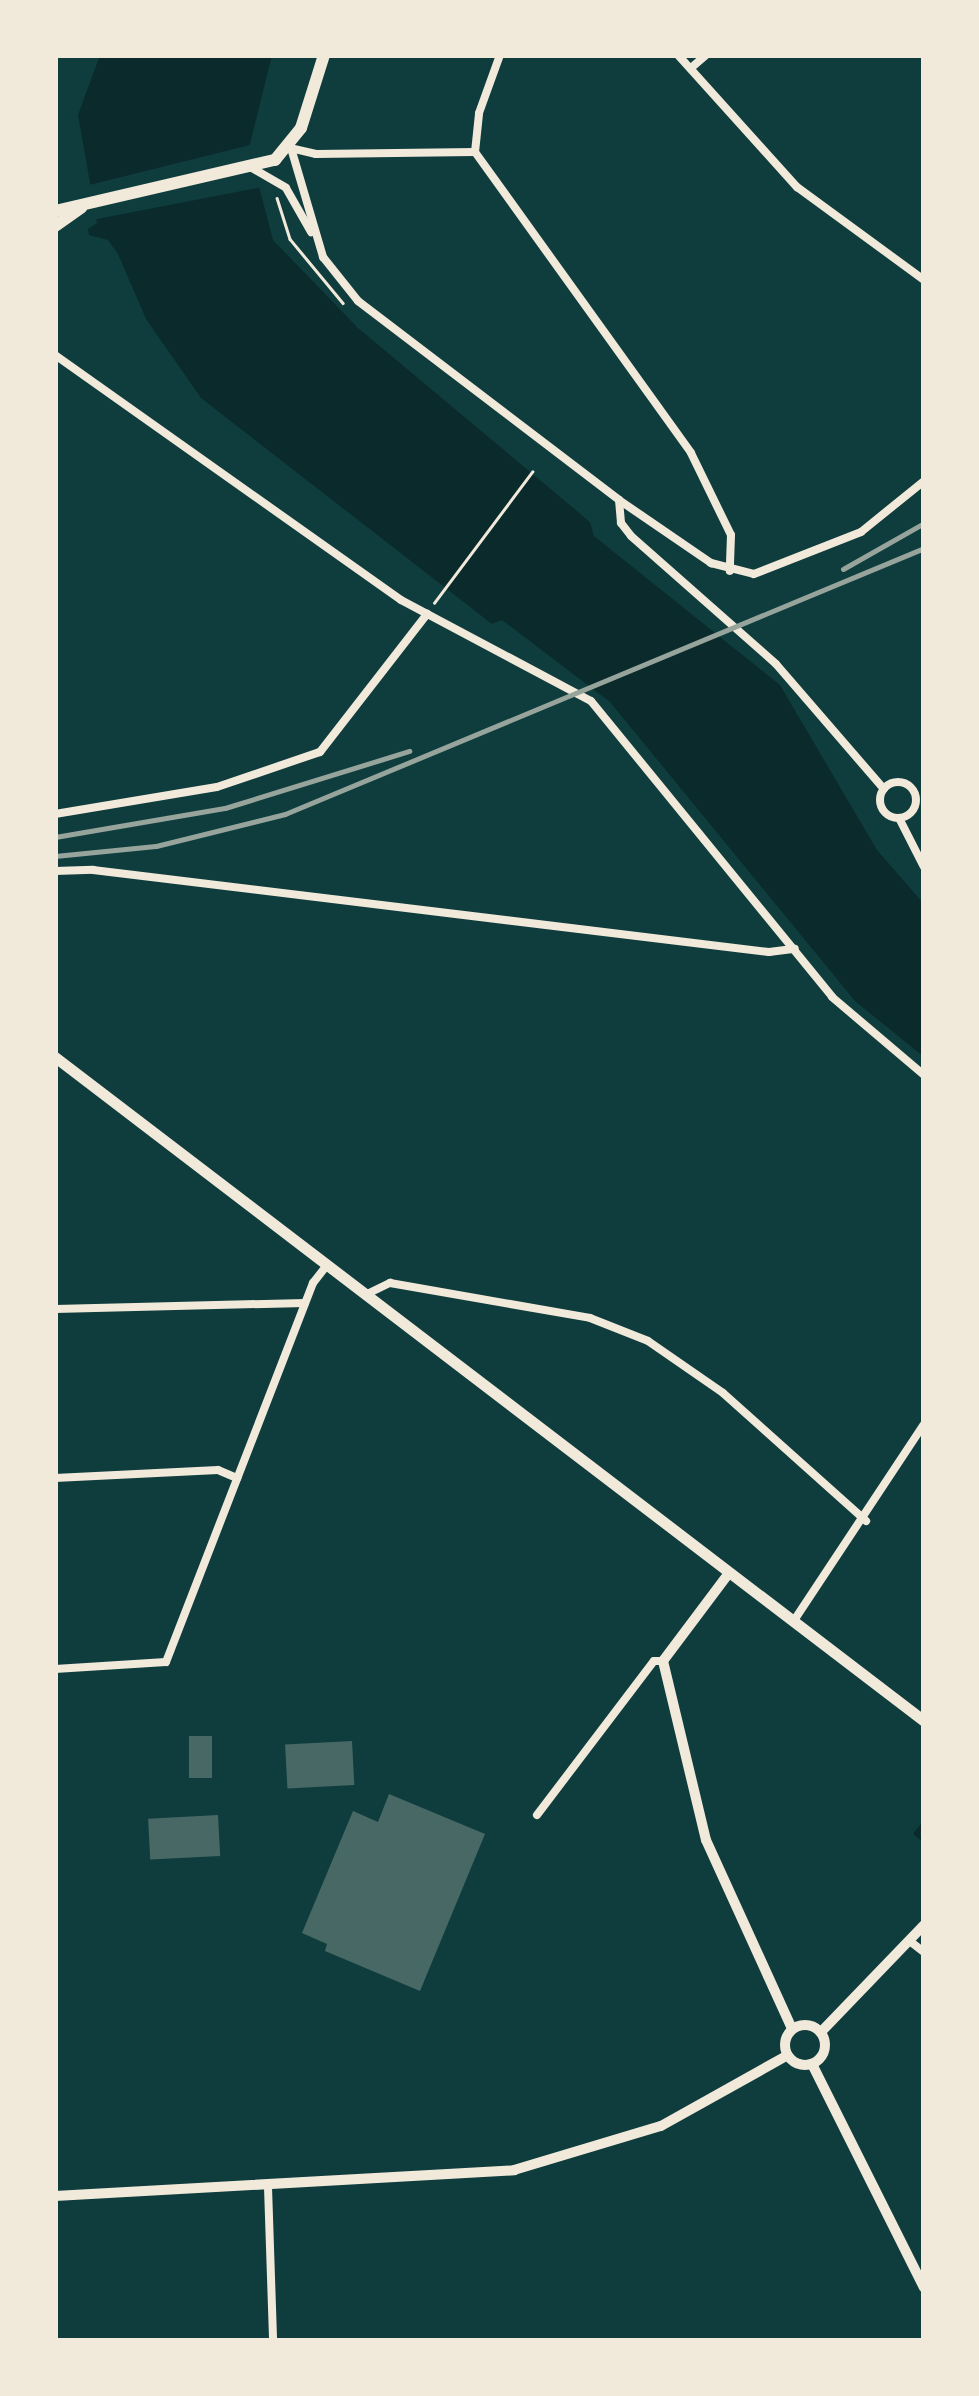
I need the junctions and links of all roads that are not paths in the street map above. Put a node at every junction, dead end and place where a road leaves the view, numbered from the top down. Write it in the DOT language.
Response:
graph roads {
  1 [pos="324,55"];
  2 [pos="500,55"];
  3 [pos="678,55"];
  4 [pos="706,55"];
  5 [pos="691,68"];
  6 [pos="291,148"];
  7 [pos="475,152"];
  8 [pos="270,169"];
  9 [pos="61,211"];
  10 [pos="55,226"];
  11 [pos="314,236"];
  12 [pos="924,280"];
  13 [pos="55,355"];
  14 [pos="924,481"];
  15 [pos="619,500"];
  16 [pos="730,571"];
  17 [pos="427,614"];
  18 [pos="884,789"];
  19 [pos="919,791"];
  20 [pos="55,814"];
  21 [pos="899,818"];
  22 [pos="924,867"];
  23 [pos="55,871"];
  24 [pos="795,949"];
  25 [pos="55,1057"];
  26 [pos="924,1075"];
  27 [pos="326,1266"];
  28 [pos="365,1295"];
  29 [pos="305,1303"];
  30 [pos="55,1310"];
  31 [pos="924,1424"];
  32 [pos="55,1478"];
  33 [pos="237,1478"];
  34 [pos="866,1520"];
  35 [pos="729,1573"];
  36 [pos="793,1622"];
  37 [pos="663,1661"];
  38 [pos="55,1669"];
  39 [pos="924,1721"];
  40 [pos="537,1815"];
  41 [pos="924,1925"];
  42 [pos="911,1942"];
  43 [pos="924,1952"];
  44 [pos="792,2029"];
  45 [pos="821,2032"];
  46 [pos="788,2055"];
  47 [pos="812,2064"];
  48 [pos="268,2186"];
  49 [pos="55,2196"];
  50 [pos="924,2288"];
  51 [pos="273,2341"];
  1 -- 6 [label="main road"];
  2 -- 7 [label="street"];
  3 -- 5 [label="street"];
  4 -- 5 [label="street"];
  5 -- 12 [label="street"];
  6 -- 7 [label="street"];
  6 -- 8 [label="main road"];
  6 -- 11 [label="street"];
  7 -- 16 [label="street"];
  8 -- 9 [label="main road"];
  8 -- 11 [label="street"];
  9 -- 10 [label="main road"];
  11 -- 15 [label="street"];
  13 -- 17 [label="street"];
  14 -- 16 [label="street"];
  15 -- 16 [label="street"];
  15 -- 18 [label="street"];
  17 -- 20 [label="street"];
  17 -- 24 [label="street"];
  18 -- 19 [label="street"];
  18 -- 21 [label="street"];
  19 -- 21 [label="street"];
  21 -- 22 [label="street"];
  23 -- 24 [label="street"];
  24 -- 26 [label="street"];
  25 -- 27 [label="main road"];
  27 -- 28 [label="main road"];
  27 -- 29 [label="street"];
  28 -- 34 [label="street"];
  28 -- 35 [label="main road"];
  29 -- 30 [label="street"];
  29 -- 33 [label="street"];
  31 -- 34 [label="street"];
  32 -- 33 [label="street"];
  33 -- 38 [label="street"];
  34 -- 36 [label="street"];
  35 -- 36 [label="main road"];
  35 -- 37 [label="street"];
  36 -- 39 [label="main road"];
  37 -- 40 [label="street"];
  37 -- 44 [label="street"];
  41 -- 42 [label="street"];
  42 -- 43 [label="street"];
  42 -- 45 [label="street"];
  44 -- 45 [label="street"];
  44 -- 46 [label="street"];
  45 -- 47 [label="street"];
  46 -- 47 [label="street"];
  46 -- 48 [label="street"];
  47 -- 50 [label="street"];
  48 -- 49 [label="street"];
  48 -- 51 [label="street"];
}
